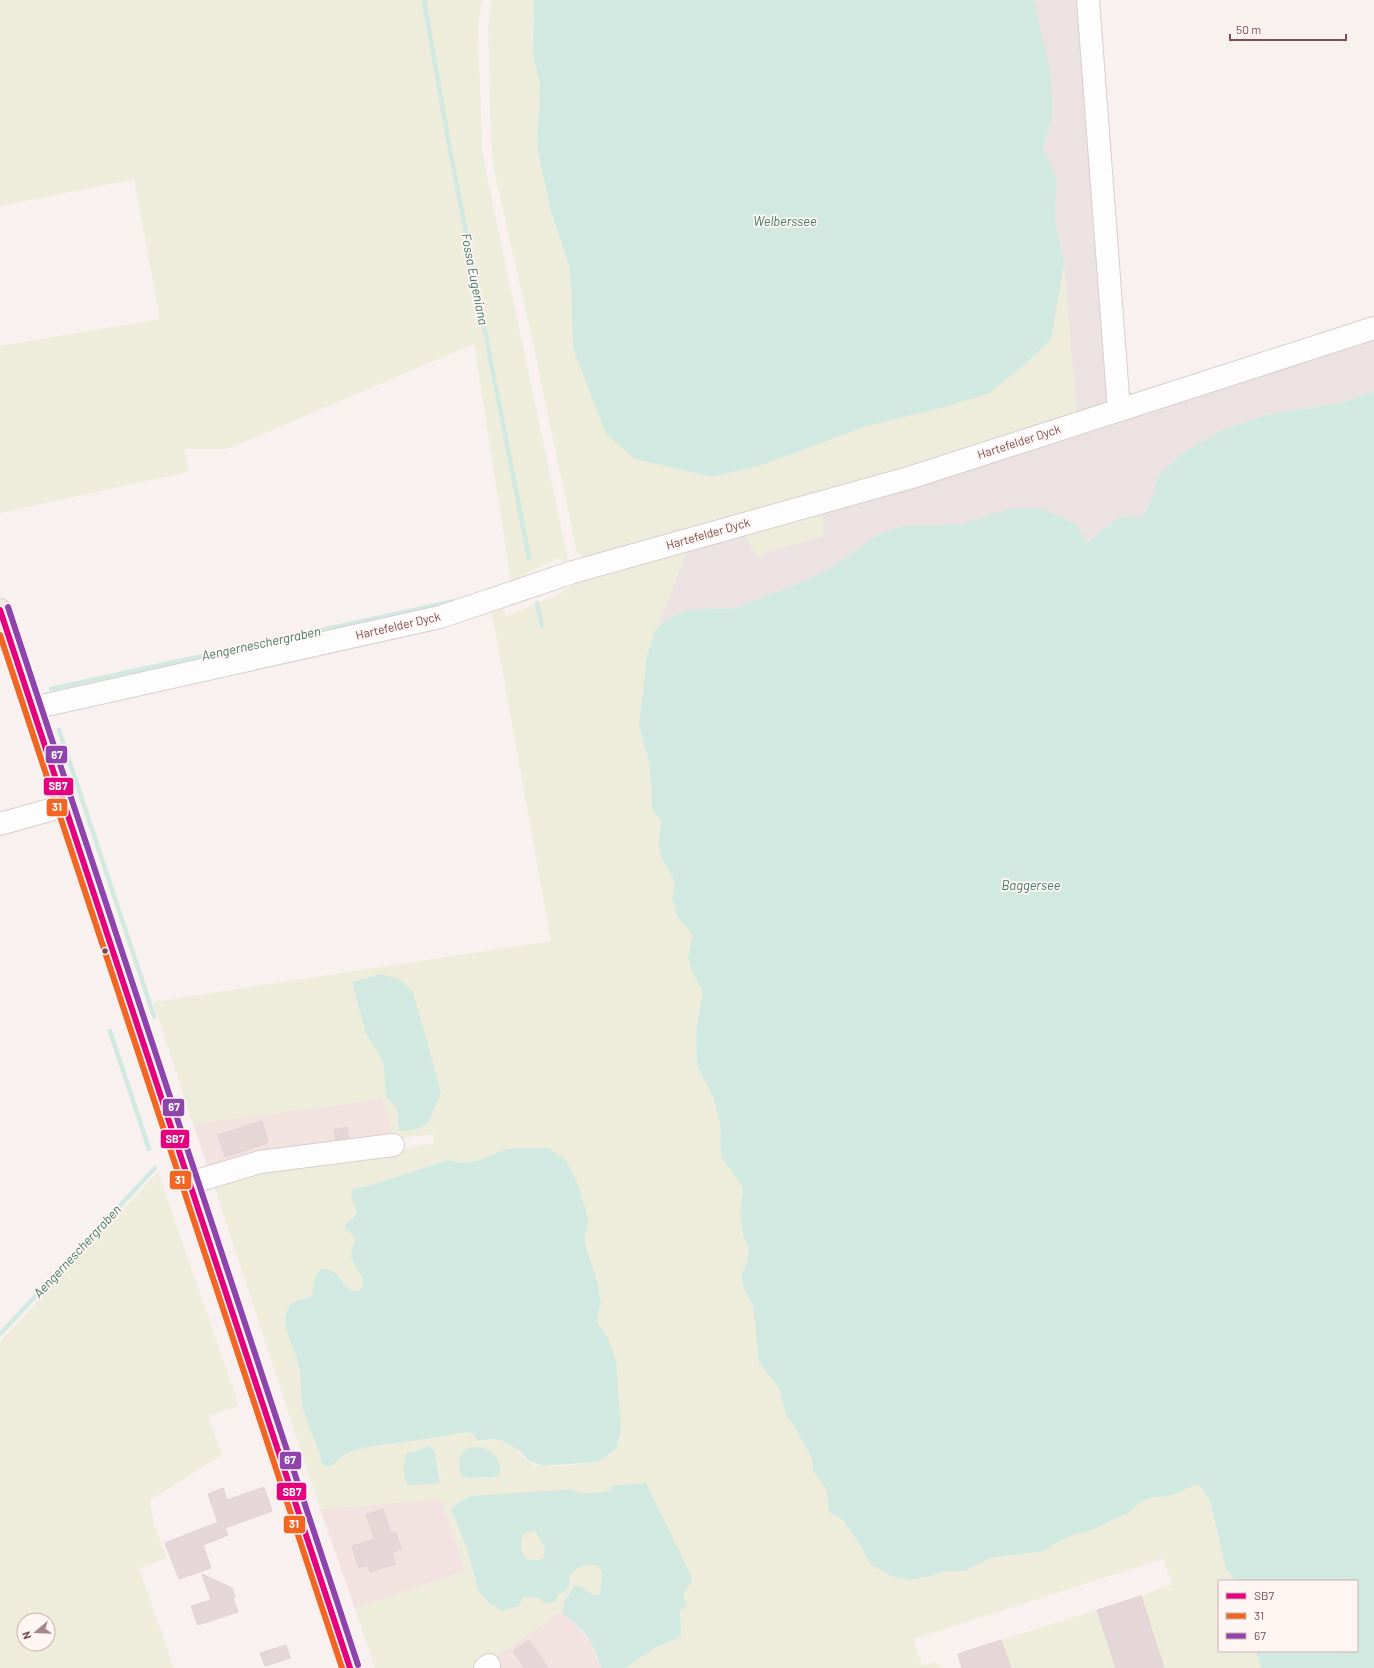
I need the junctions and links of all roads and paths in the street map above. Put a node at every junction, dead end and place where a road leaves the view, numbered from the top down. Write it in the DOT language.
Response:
graph roads {
  1 [pos="1088,0"];
  2 [pos="1374,328"];
  3 [pos="1119,410"];
  4 [pos="0,610"];
  5 [pos="34,708"];
  6 [pos="64,806"];
  7 [pos="0,824"];
  8 [pos="393,1145"];
  9 [pos="190,1183"];
  10 [pos="350,1668"];
  1 -- 3 [label="street"];
  2 -- 3 [label="street, Hartefelder Dyck"];
  3 -- 5 [label="street, Hartefelder Dyck"];
  4 -- 5 [label="main road"];
  5 -- 6 [label="main road"];
  6 -- 7 [label="street"];
  6 -- 9 [label="main road"];
  8 -- 9 [label="street"];
  9 -- 10 [label="main road"];
}
